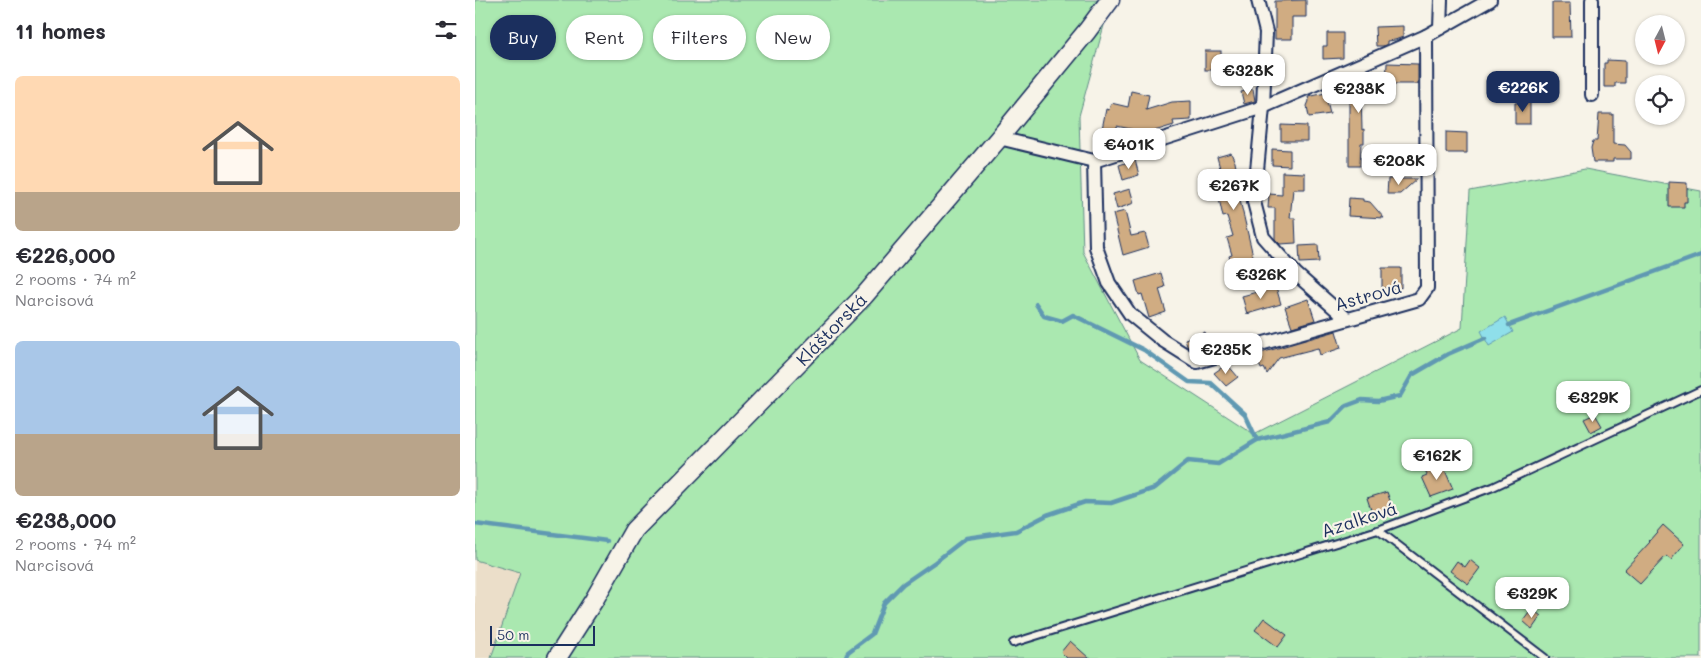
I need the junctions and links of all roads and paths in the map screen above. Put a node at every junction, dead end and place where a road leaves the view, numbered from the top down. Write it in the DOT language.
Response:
graph roads {
  1 [pos="1110,0"];
  2 [pos="1258,0"];
  3 [pos="1441,0"];
  4 [pos="1490,0"];
  5 [pos="1592,0"];
  6 [pos="1440,28"];
  7 [pos="1426,36"];
  8 [pos="1592,95"];
  9 [pos="1263,107"];
  10 [pos="999,138"];
  11 [pos="1094,161"];
  12 [pos="1347,319"];
  13 [pos="1701,390"];
  14 [pos="1378,530"];
  15 [pos="1013,643"];
  16 [pos="557,658"];
  17 [pos="1545,658"];
  1 -- 10 [label="street, Kláštorská"];
  2 -- 9 [label="street"];
  3 -- 6 [label="street"];
  4 -- 6 [label="street"];
  5 -- 8 [label="street"];
  6 -- 7 [label="street"];
  7 -- 9 [label="street"];
  7 -- 12 [label="street, Astrová"];
  9 -- 11 [label="street"];
  9 -- 12 [label="street"];
  10 -- 11 [label="street"];
  10 -- 16 [label="street, Kláštorská"];
  11 -- 12 [label="street, Astrová"];
  13 -- 14 [label="lane, Azalková"];
  14 -- 15 [label="lane, Azalková"];
  14 -- 17 [label="lane"];
}
